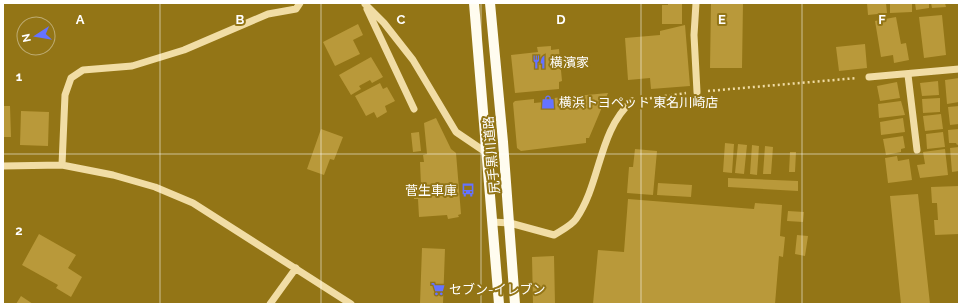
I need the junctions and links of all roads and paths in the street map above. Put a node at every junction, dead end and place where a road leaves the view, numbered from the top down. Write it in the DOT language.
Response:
graph roads {
  1 [pos="300,3"];
  2 [pos="364,3"];
  3 [pos="474,3"];
  4 [pos="490,3"];
  5 [pos="696,3"];
  6 [pos="959,69"];
  7 [pos="908,75"];
  8 [pos="869,77"];
  9 [pos="697,92"];
  10 [pos="632,101"];
  11 [pos="414,109"];
  12 [pos="917,150"];
  13 [pos="487,153"];
  14 [pos="62,165"];
  15 [pos="3,166"];
  16 [pos="492,222"];
  17 [pos="510,223"];
  18 [pos="296,268"];
  19 [pos="270,304"];
  20 [pos="351,304"];
  21 [pos="499,304"];
  22 [pos="515,304"];
  1 -- 14 [label="street"];
  2 -- 11 [label="street"];
  2 -- 13 [label="street"];
  3 -- 13 [label="main road, 尻手黒川道路"];
  4 -- 17 [label="main road, 尻手黒川道路"];
  5 -- 9 [label="street"];
  6 -- 7 [label="street"];
  7 -- 8 [label="street"];
  7 -- 12 [label="street"];
  8 -- 9 [label="path"];
  9 -- 10 [label="path"];
  10 -- 17 [label="street"];
  13 -- 16 [label="main road, 尻手黒川道路"];
  14 -- 15 [label="street"];
  14 -- 18 [label="street"];
  16 -- 17 [label="street"];
  16 -- 21 [label="main road, 尻手黒川道路"];
  17 -- 22 [label="main road, 尻手黒川道路"];
  18 -- 19 [label="street"];
  18 -- 20 [label="street"];
}
